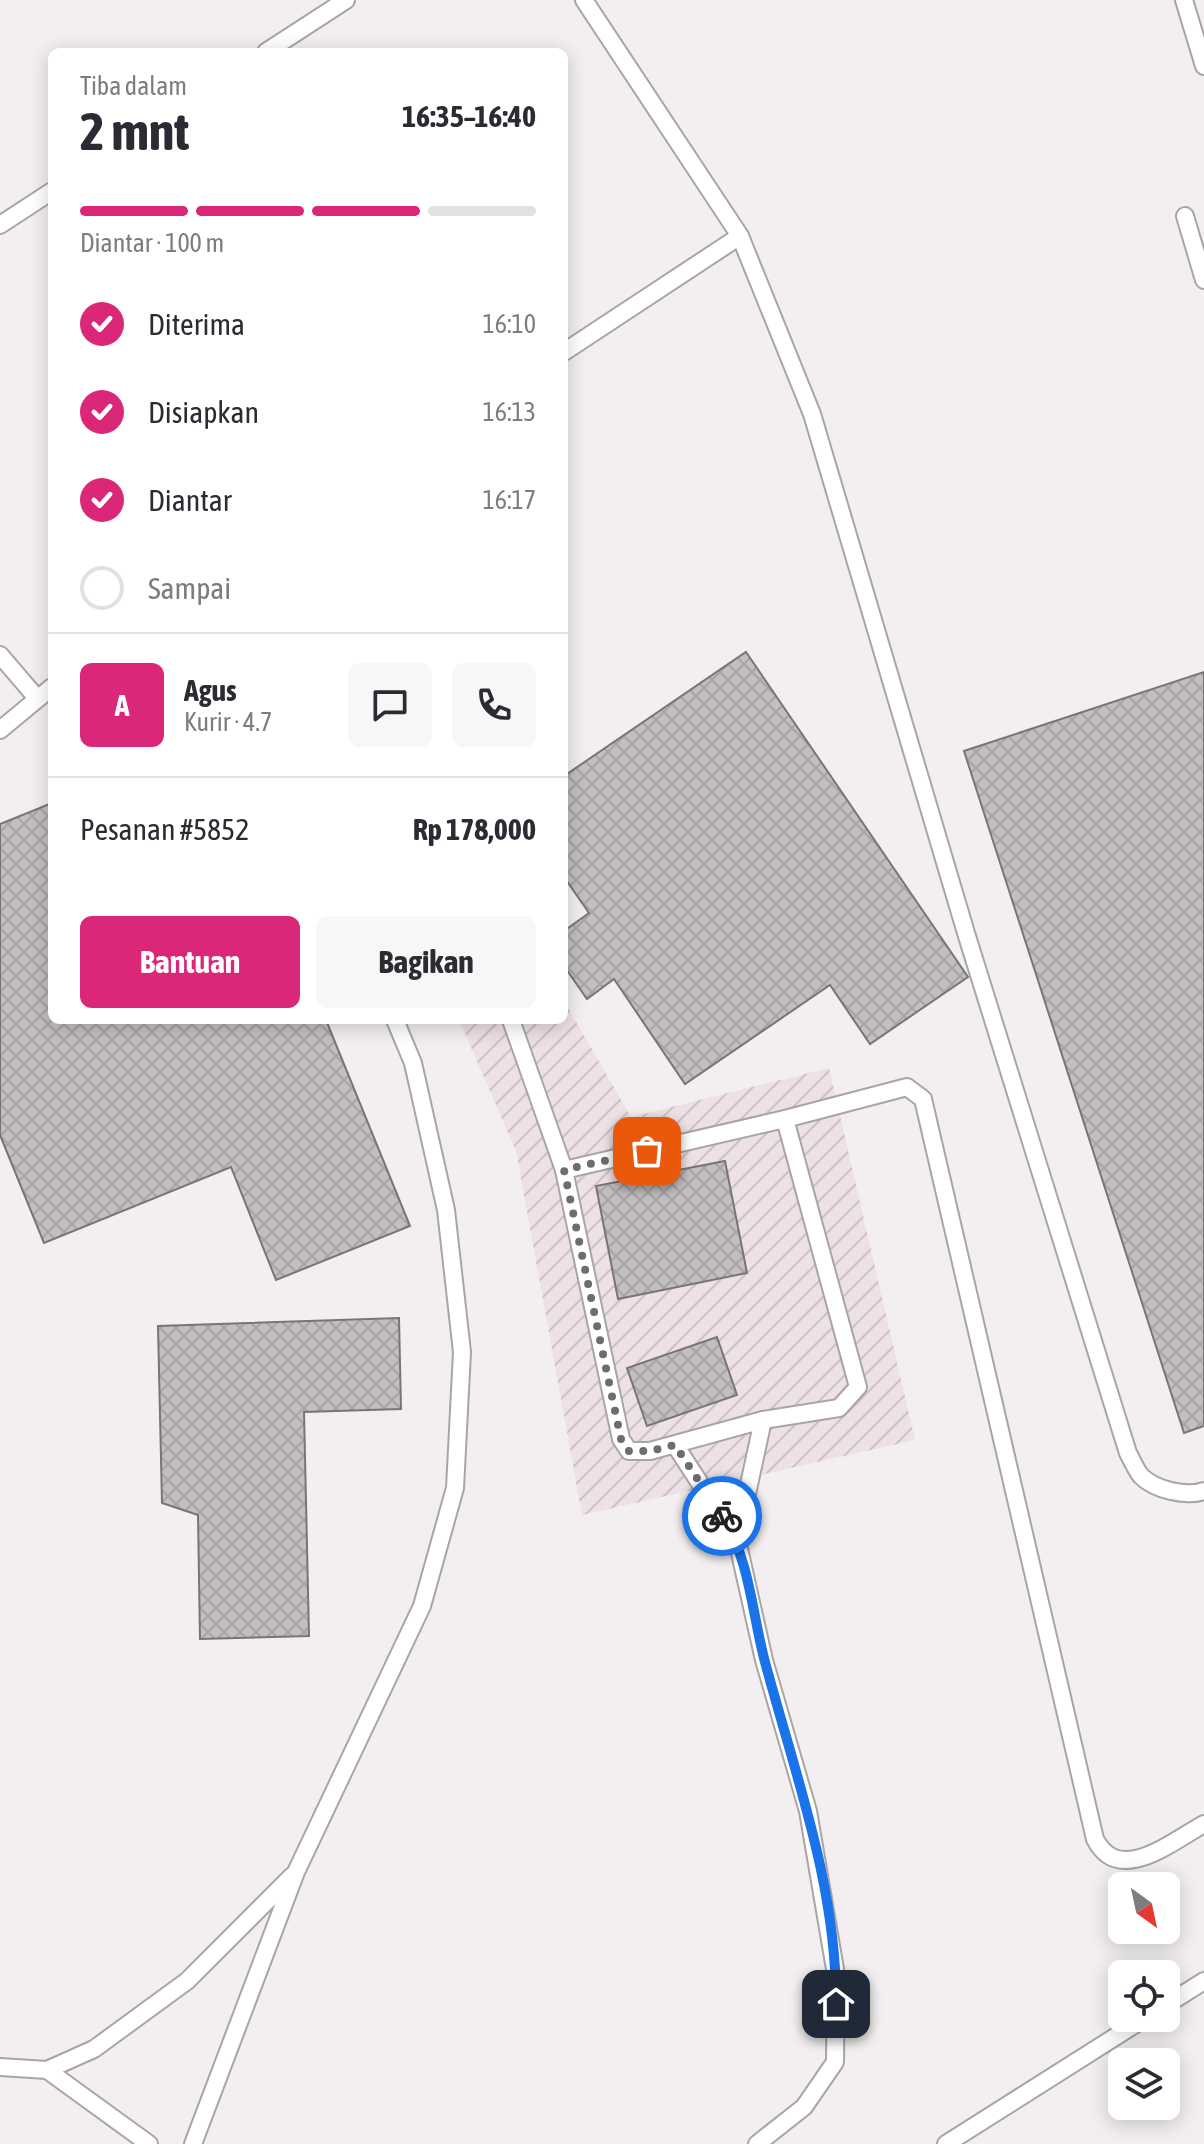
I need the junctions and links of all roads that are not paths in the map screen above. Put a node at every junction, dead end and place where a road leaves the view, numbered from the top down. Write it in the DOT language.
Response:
graph roads {
  1 [pos="346,0"];
  2 [pos="584,0"];
  3 [pos="1184,0"];
  4 [pos="272,48"];
  5 [pos="1204,66"];
  6 [pos="48,194"];
  7 [pos="1185,216"];
  8 [pos="0,225"];
  9 [pos="740,236"];
  10 [pos="1204,280"];
  11 [pos="568,349"];
  12 [pos="0,655"];
  13 [pos="48,690"];
  14 [pos="36,697"];
  15 [pos="0,730"];
  16 [pos="397,1024"];
  17 [pos="512,1024"];
  18 [pos="785,1119"];
  19 [pos="564,1170"];
  20 [pos="763,1420"];
  21 [pos="675,1445"];
  22 [pos="1204,1491"];
  23 [pos="737,1540"];
  24 [pos="1204,1824"];
  25 [pos="296,1872"];
  26 [pos="1204,1981"];
  27 [pos="1180,1996"];
  28 [pos="1123,2032"];
  29 [pos="0,2067"];
  30 [pos="47,2070"];
  31 [pos="149,2144"];
  32 [pos="193,2144"];
  33 [pos="757,2144"];
  34 [pos="946,2144"];
  1 -- 4 [label="lane"];
  2 -- 9 [label="lane"];
  3 -- 5 [label="lane"];
  6 -- 8 [label="lane"];
  7 -- 10 [label="lane"];
  9 -- 11 [label="lane"];
  9 -- 22 [label="lane"];
  12 -- 14 [label="lane"];
  13 -- 14 [label="lane"];
  14 -- 15 [label="lane"];
  16 -- 25 [label="lane"];
  17 -- 19 [label="lane"];
  18 -- 19 [label="lane"];
  18 -- 20 [label="lane"];
  18 -- 24 [label="lane"];
  19 -- 21 [label="lane"];
  20 -- 21 [label="lane"];
  20 -- 23 [label="lane"];
  21 -- 23 [label="lane"];
  23 -- 33 [label="lane"];
  25 -- 30 [label="lane"];
  25 -- 32 [label="lane"];
  26 -- 27 [label="lane"];
  28 -- 34 [label="lane"];
  29 -- 30 [label="lane"];
  30 -- 31 [label="lane"];
}
